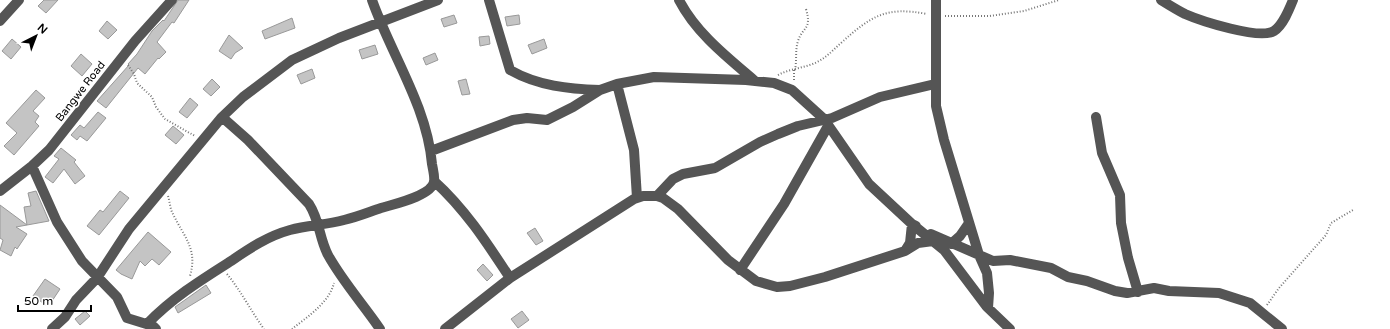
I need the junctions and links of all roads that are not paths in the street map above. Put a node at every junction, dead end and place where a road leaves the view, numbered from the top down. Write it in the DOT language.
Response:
graph roads {
  1 [pos="19,0"];
  2 [pos="172,0"];
  3 [pos="372,0"];
  4 [pos="438,0"];
  5 [pos="490,0"];
  6 [pos="679,0"];
  7 [pos="936,0"];
  8 [pos="1162,0"];
  9 [pos="1293,0"];
  10 [pos="0,21"];
  11 [pos="380,22"];
  12 [pos="754,80"];
  13 [pos="617,84"];
  14 [pos="935,84"];
  15 [pos="600,90"];
  16 [pos="222,117"];
  17 [pos="1096,117"];
  18 [pos="826,122"];
  19 [pos="431,151"];
  20 [pos="32,166"];
  21 [pos="434,181"];
  22 [pos="0,190"];
  23 [pos="657,196"];
  24 [pos="637,198"];
  25 [pos="969,222"];
  26 [pos="319,224"];
  27 [pos="912,224"];
  28 [pos="933,241"];
  29 [pos="951,244"];
  30 [pos="905,251"];
  31 [pos="979,255"];
  32 [pos="740,270"];
  33 [pos="97,278"];
  34 [pos="510,278"];
  35 [pos="1138,292"];
  36 [pos="988,308"];
  37 [pos="151,327"];
  38 [pos="1005,327"];
  39 [pos="52,329"];
  40 [pos="380,329"];
  41 [pos="445,329"];
  42 [pos="1282,329"];
  1 -- 10 [label="street"];
  2 -- 20 [label="street, Bangwe Road"];
  3 -- 11 [label="street"];
  4 -- 11 [label="street"];
  5 -- 15 [label="street"];
  6 -- 12 [label="street"];
  7 -- 14 [label="street"];
  8 -- 9 [label="street"];
  11 -- 16 [label="street"];
  11 -- 19 [label="street"];
  12 -- 13 [label="street"];
  12 -- 18 [label="street"];
  13 -- 15 [label="street"];
  13 -- 24 [label="street"];
  14 -- 18 [label="street"];
  14 -- 25 [label="street"];
  15 -- 19 [label="street"];
  16 -- 26 [label="street"];
  16 -- 33 [label="street"];
  17 -- 35 [label="street"];
  18 -- 23 [label="street"];
  18 -- 27 [label="street"];
  18 -- 32 [label="street"];
  19 -- 21 [label="street"];
  20 -- 22 [label="street, Bangwe Road"];
  20 -- 33 [label="street"];
  21 -- 26 [label="street"];
  21 -- 34 [label="street"];
  23 -- 24 [label="street"];
  23 -- 32 [label="street"];
  24 -- 34 [label="street"];
  25 -- 29 [label="street"];
  25 -- 31 [label="street"];
  26 -- 37 [label="street"];
  26 -- 40 [label="street"];
  27 -- 28 [label="street"];
  27 -- 29 [label="street"];
  27 -- 30 [label="street"];
  28 -- 30 [label="street"];
  28 -- 36 [label="street"];
  29 -- 31 [label="street"];
  30 -- 32 [label="street"];
  31 -- 35 [label="street"];
  31 -- 36 [label="street"];
  33 -- 37 [label="street"];
  33 -- 39 [label="street"];
  34 -- 41 [label="street"];
  35 -- 42 [label="street"];
  36 -- 38 [label="street"];
}
